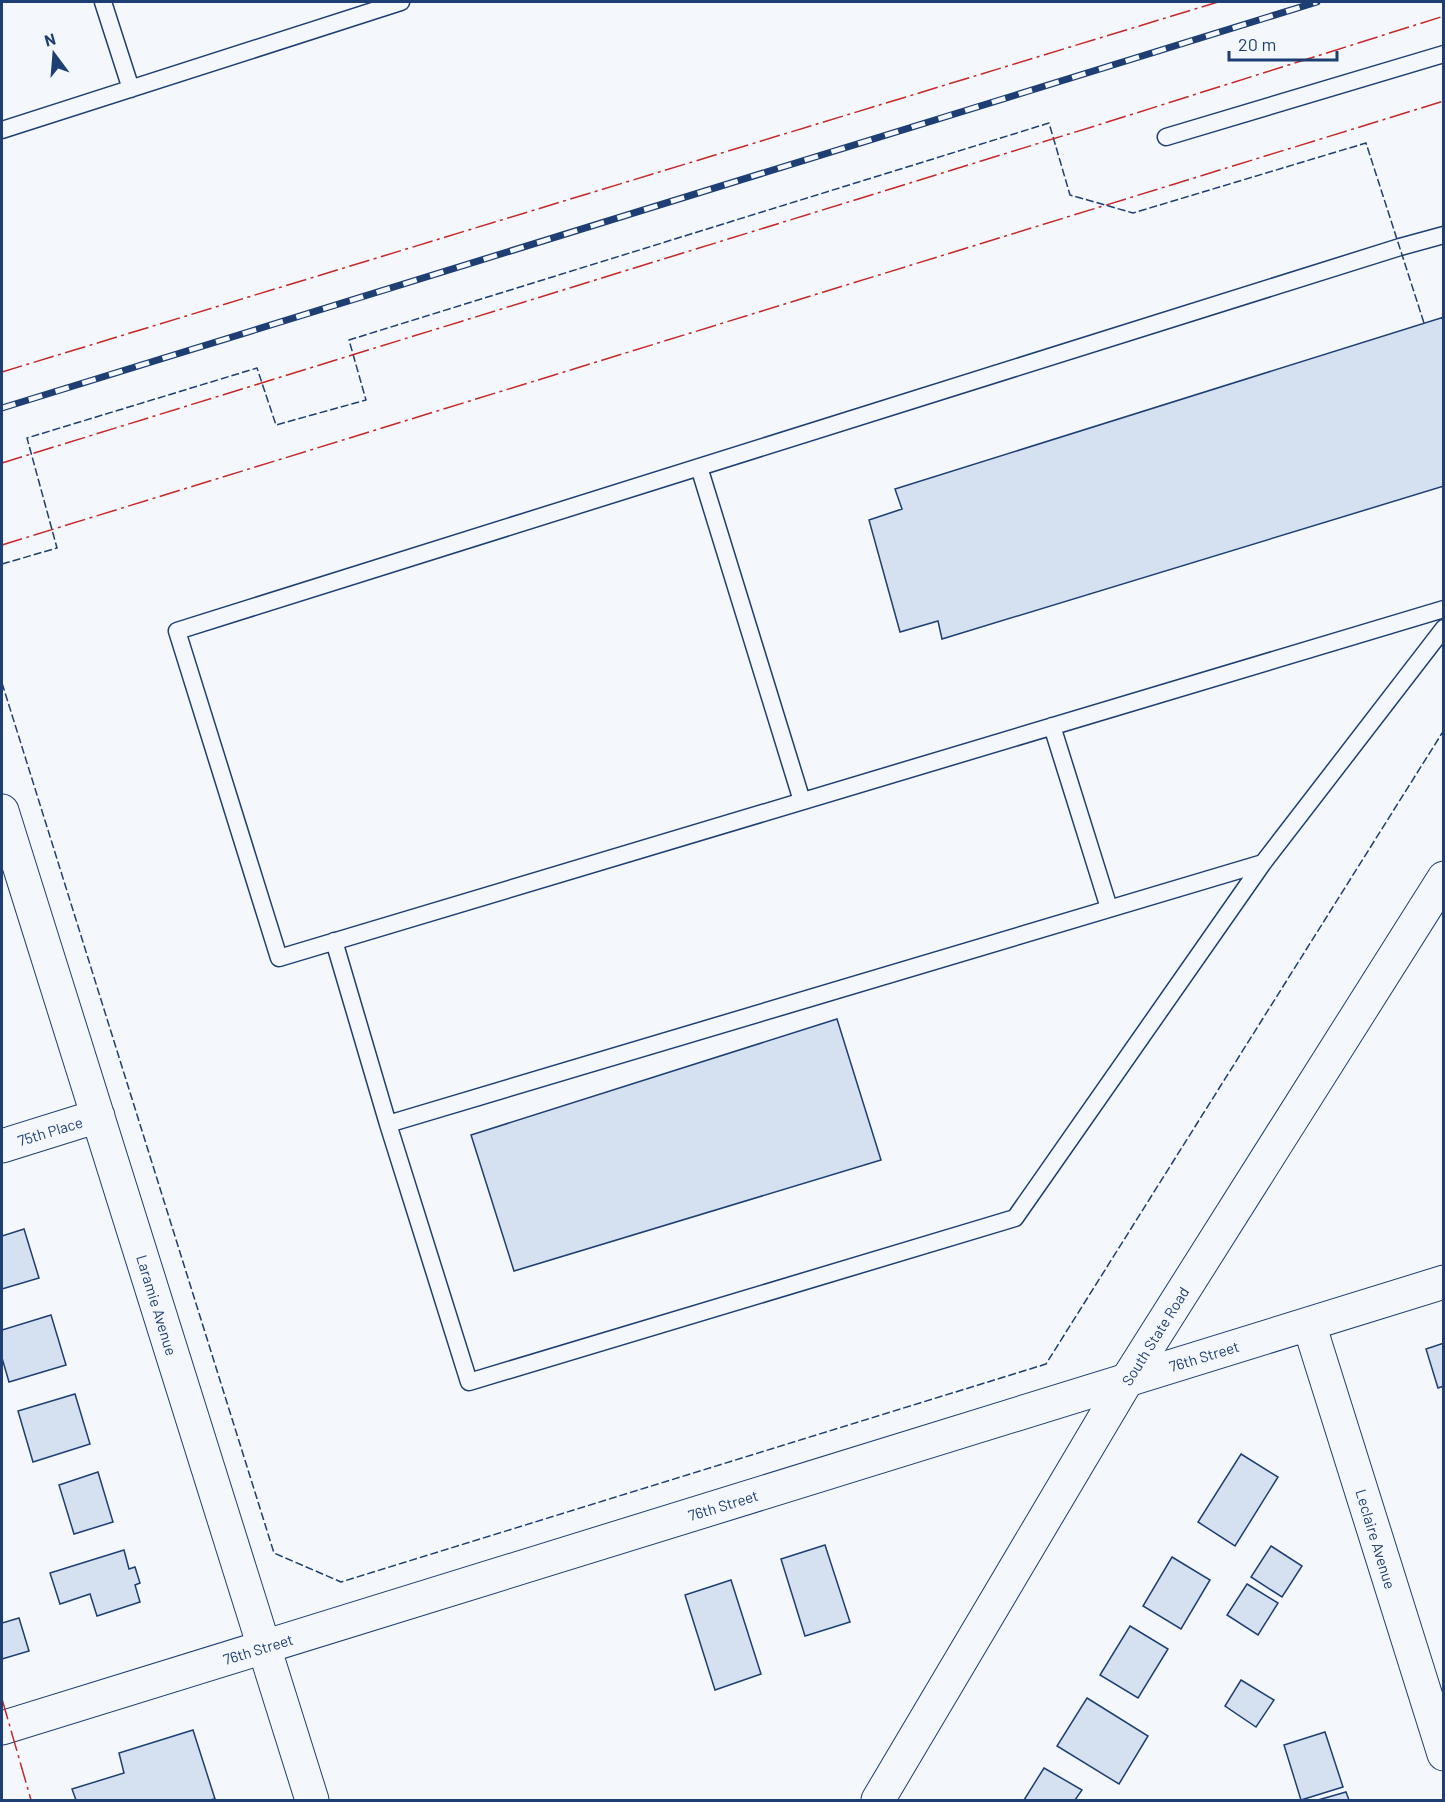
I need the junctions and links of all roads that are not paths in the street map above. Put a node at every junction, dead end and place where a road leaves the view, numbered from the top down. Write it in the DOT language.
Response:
graph roads {
  1 [pos="103,2"];
  2 [pos="401,2"];
  3 [pos="1443,54"];
  4 [pos="131,89"];
  5 [pos="2,130"];
  6 [pos="1166,137"];
  7 [pos="1443,235"];
  8 [pos="699,467"];
  9 [pos="1443,609"];
  10 [pos="1443,628"];
  11 [pos="1052,726"];
  12 [pos="802,801"];
  13 [pos="2,811"];
  14 [pos="1263,862"];
  15 [pos="1443,878"];
  16 [pos="1109,908"];
  17 [pos="334,941"];
  18 [pos="98,1116"];
  19 [pos="388,1124"];
  20 [pos="2,1146"];
  21 [pos="1443,1282"];
  22 [pos="1309,1324"];
  23 [pos="1127,1380"];
  24 [pos="264,1647"];
  25 [pos="2,1728"];
  26 [pos="1443,1754"];
  27 [pos="312,1800"];
  28 [pos="878,1800"];
  1 -- 4 [label="lane"];
  2 -- 4 [label="lane"];
  3 -- 6 [label="lane"];
  4 -- 5 [label="lane"];
  7 -- 8 [label="lane"];
  8 -- 12 [label="lane"];
  8 -- 17 [label="lane"];
  9 -- 11 [label="lane"];
  10 -- 14 [label="lane"];
  11 -- 12 [label="lane"];
  11 -- 16 [label="lane"];
  12 -- 17 [label="lane"];
  13 -- 18 [label="street, Laramie Avenue"];
  14 -- 16 [label="lane"];
  14 -- 19 [label="lane"];
  15 -- 23 [label="street, South State Road"];
  16 -- 19 [label="lane"];
  17 -- 19 [label="lane"];
  18 -- 20 [label="street, 75th Place"];
  18 -- 24 [label="street, Laramie Avenue"];
  21 -- 22 [label="street, 76th Street"];
  22 -- 23 [label="street, 76th Street"];
  22 -- 26 [label="street, Leclaire Avenue"];
  23 -- 24 [label="street, 76th Street"];
  23 -- 28 [label="street, South State Road"];
  24 -- 25 [label="street, 76th Street"];
  24 -- 27 [label="street, Laramie Avenue"];
}
